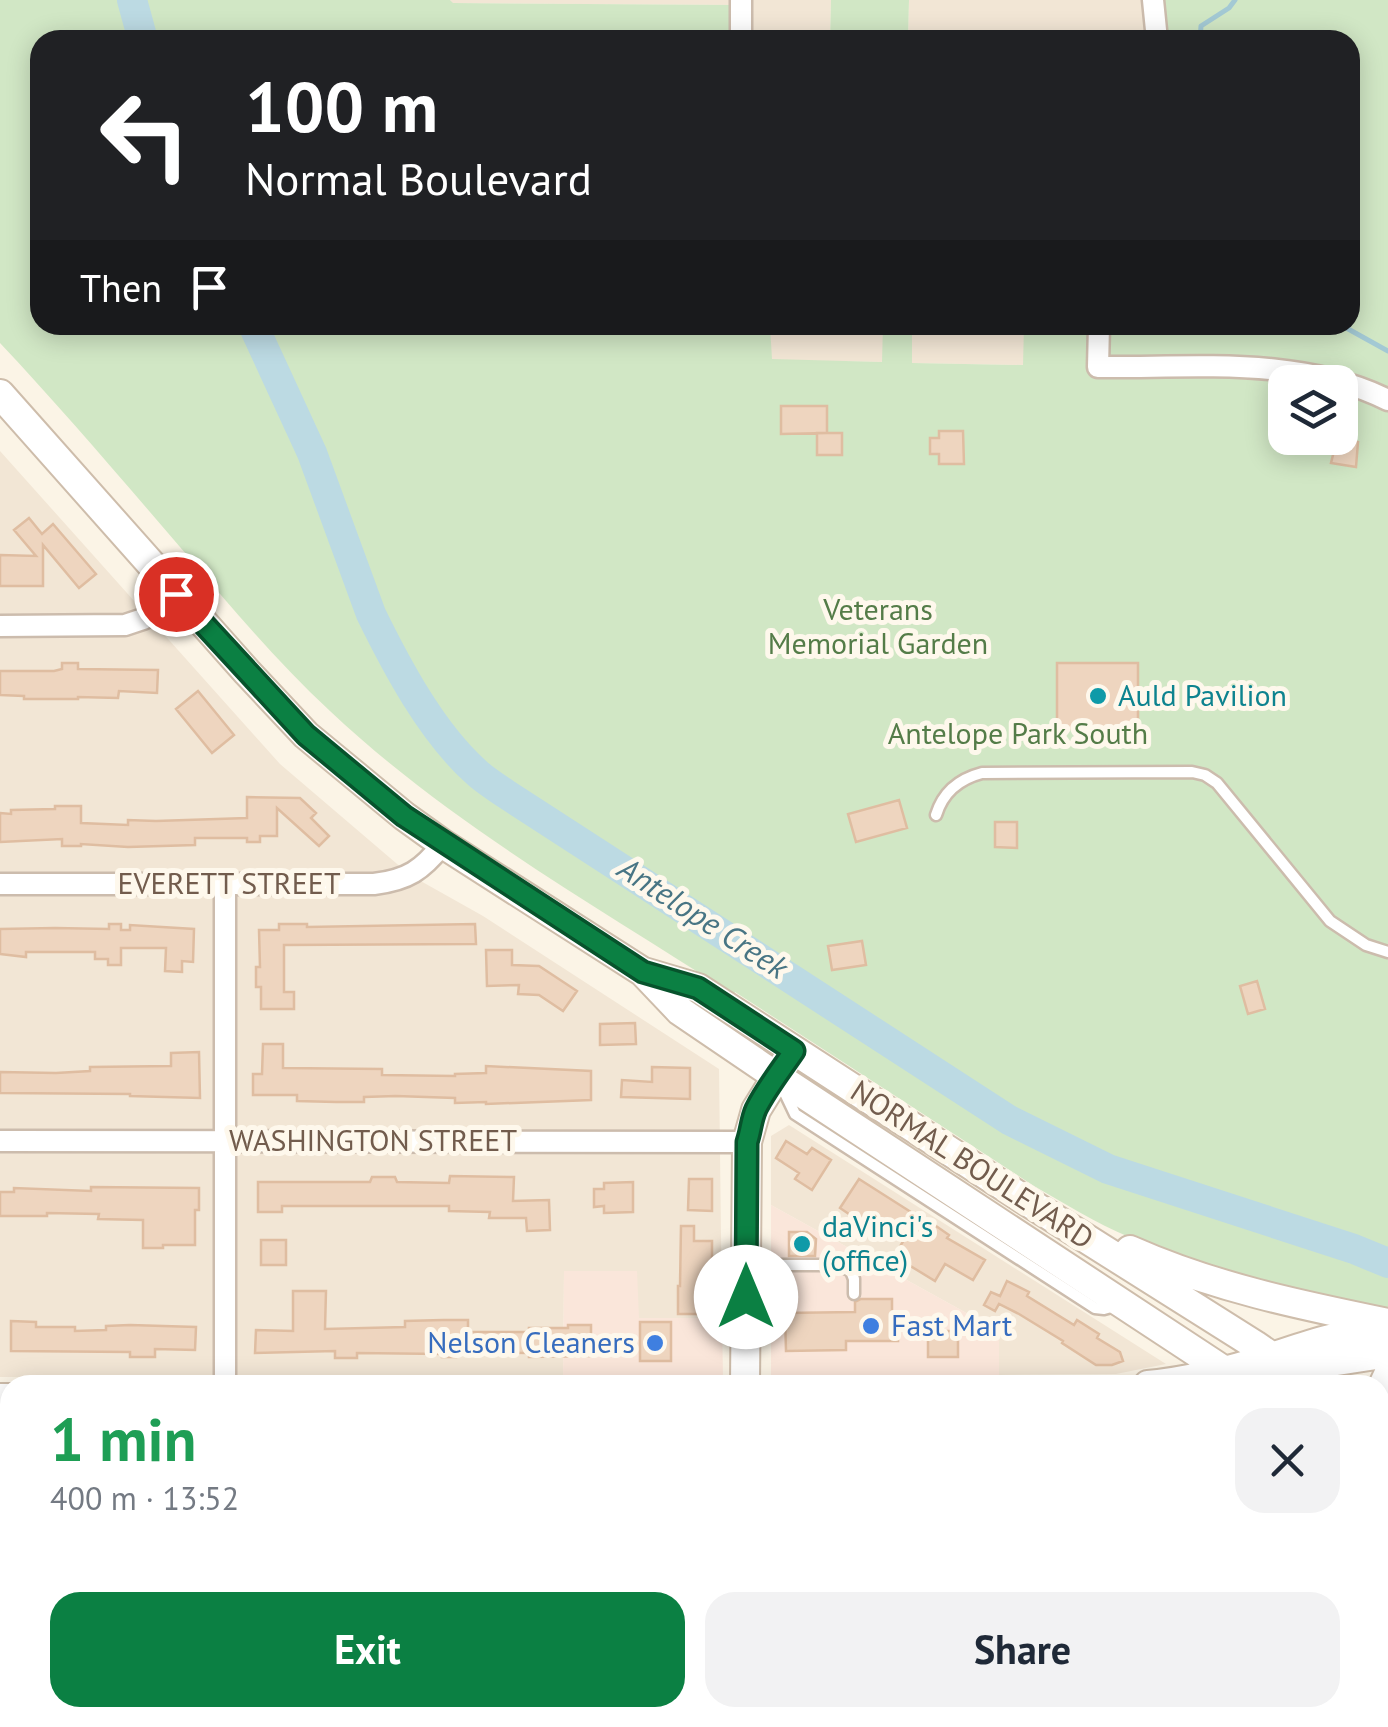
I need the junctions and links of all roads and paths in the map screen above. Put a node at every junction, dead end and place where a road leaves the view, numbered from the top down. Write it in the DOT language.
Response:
graph roads {
  1 [pos="741,0"];
  2 [pos="1153,0"];
  3 [pos="741,30"];
  4 [pos="1156,30"];
  5 [pos="1098,335"];
  6 [pos="0,394"];
  7 [pos="1388,400"];
  8 [pos="176,594"];
  9 [pos="0,626"];
  10 [pos="936,816"];
  11 [pos="443,844"];
  12 [pos="0,884"];
  13 [pos="225,884"];
  14 [pos="1388,952"];
  15 [pos="643,972"];
  16 [pos="786,1046"];
  17 [pos="769,1071"];
  18 [pos="0,1141"];
  19 [pos="225,1141"];
  20 [pos="747,1142"];
  21 [pos="1025,1200"];
  22 [pos="746,1265"];
  23 [pos="854,1294"];
  24 [pos="1388,1323"];
  25 [pos="1388,1331"];
  26 [pos="1388,1353"];
  27 [pos="1292,1372"];
  28 [pos="225,1375"];
  29 [pos="746,1375"];
  30 [pos="1231,1375"];
  31 [pos="1264,1375"];
  1 -- 3 [label="street"];
  2 -- 4 [label="street"];
  5 -- 7 [label="street"];
  6 -- 8 [label="main road, NORMAL BOULEVARD"];
  8 -- 9 [label="street"];
  8 -- 11 [label="main road, NORMAL BOULEVARD"];
  10 -- 14 [label="lane"];
  11 -- 13 [label="street, EVERETT STREET"];
  11 -- 15 [label="main road, NORMAL BOULEVARD"];
  12 -- 13 [label="street, EVERETT STREET"];
  13 -- 19 [label="street"];
  15 -- 16 [label="main road, NORMAL BOULEVARD"];
  15 -- 17 [label="main road, NORMAL BOULEVARD"];
  16 -- 17 [label="main road"];
  16 -- 21 [label="main road, NORMAL BOULEVARD"];
  17 -- 20 [label="main road"];
  17 -- 30 [label="main road, NORMAL BOULEVARD"];
  18 -- 19 [label="street, WASHINGTON STREET"];
  19 -- 20 [label="street, WASHINGTON STREET"];
  19 -- 28 [label="street"];
  20 -- 22 [label="main road"];
  21 -- 24 [label="main road"];
  21 -- 27 [label="main road, NORMAL BOULEVARD"];
  22 -- 23 [label="lane"];
  22 -- 29 [label="main road"];
  25 -- 27 [label="main road"];
  26 -- 27 [label="main road"];
  27 -- 31 [label="main road"];
}
